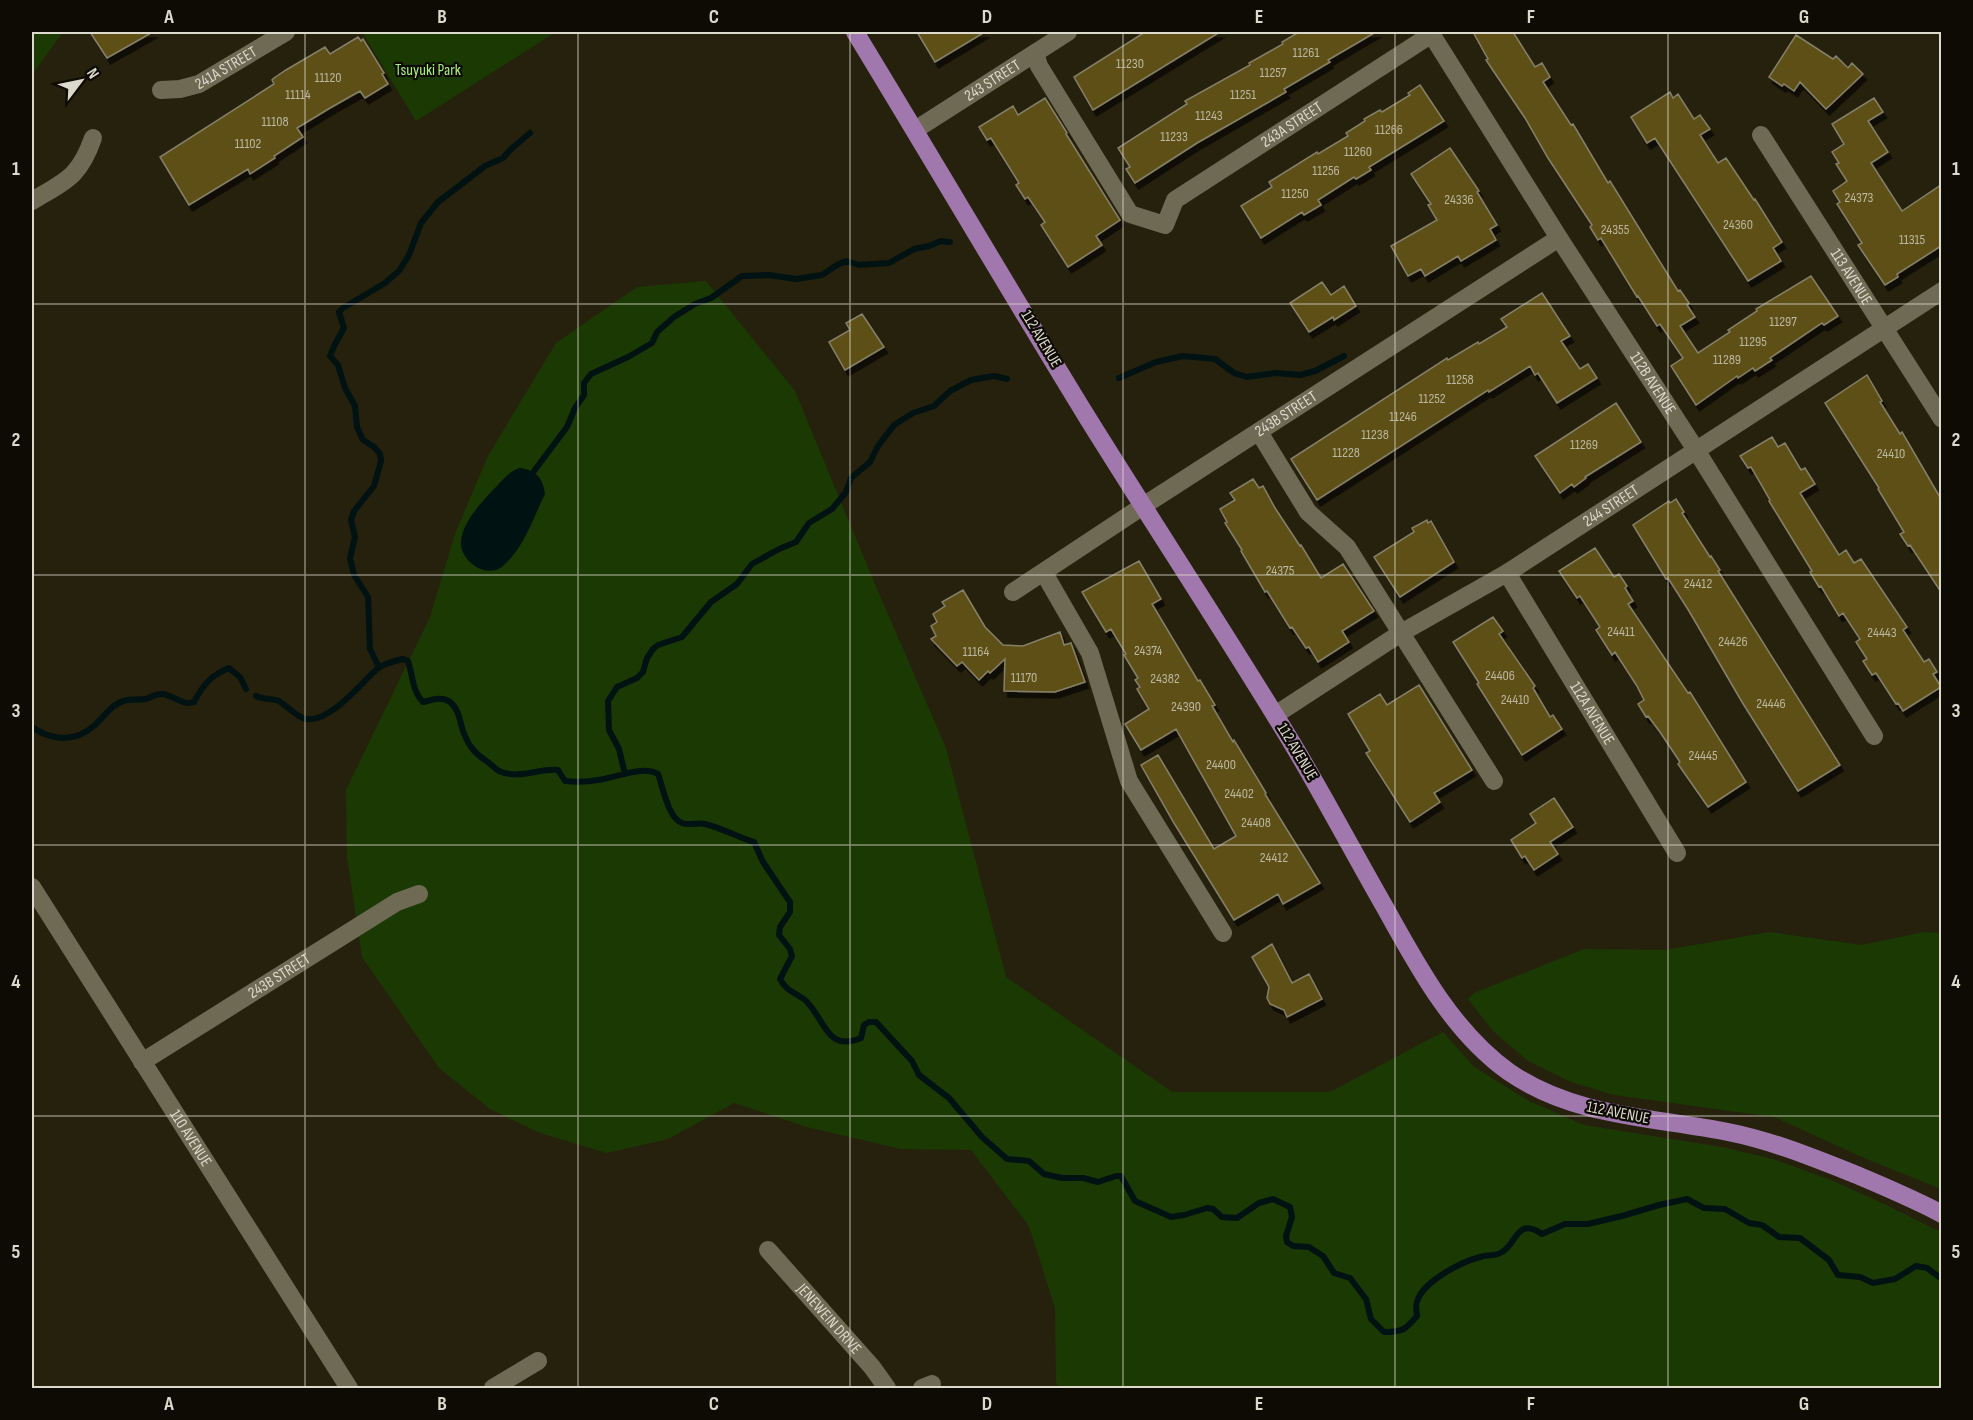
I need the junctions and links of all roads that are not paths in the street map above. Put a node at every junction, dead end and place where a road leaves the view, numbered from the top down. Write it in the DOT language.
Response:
graph roads {
  1 [pos="286,32"];
  2 [pos="855,32"];
  3 [pos="1068,32"];
  4 [pos="1431,33"];
  5 [pos="1035,53"];
  6 [pos="161,90"];
  7 [pos="915,130"];
  8 [pos="1761,135"];
  9 [pos="93,138"];
  10 [pos="32,201"];
  11 [pos="1559,238"];
  12 [pos="1941,291"];
  13 [pos="1884,327"];
  14 [pos="1941,419"];
  15 [pos="1259,432"];
  16 [pos="1696,450"];
  17 [pos="1143,506"];
  18 [pos="1044,573"];
  19 [pos="1507,573"];
  20 [pos="1013,592"];
  21 [pos="1401,633"];
  22 [pos="1275,715"];
  23 [pos="1874,736"];
  24 [pos="1494,781"];
  25 [pos="1677,853"];
  26 [pos="32,887"];
  27 [pos="420,894"];
  28 [pos="1223,933"];
  29 [pos="142,1062"];
  30 [pos="1941,1214"];
  31 [pos="768,1250"];
  32 [pos="538,1361"];
  33 [pos="349,1389"];
  34 [pos="493,1389"];
  35 [pos="887,1389"];
  1 -- 6 [label="street, 241A STREET"];
  2 -- 7 [label="main road, 112 AVENUE"];
  3 -- 5 [label="street, 243 STREET"];
  4 -- 5 [label="street, 243A STREET"];
  4 -- 11 [label="street, 112B AVENUE"];
  5 -- 7 [label="street, 243 STREET"];
  7 -- 17 [label="main road, 112 AVENUE"];
  8 -- 13 [label="street, 113 AVENUE"];
  9 -- 10 [label="street"];
  11 -- 15 [label="street, 243B STREET"];
  11 -- 16 [label="street, 112B AVENUE"];
  12 -- 13 [label="street, 244 STREET"];
  13 -- 14 [label="street, 113 AVENUE"];
  13 -- 16 [label="street, 244 STREET"];
  15 -- 17 [label="street, 243B STREET"];
  15 -- 21 [label="street"];
  16 -- 19 [label="street, 244 STREET"];
  16 -- 23 [label="street, 112B AVENUE"];
  17 -- 18 [label="street, 243B STREET"];
  17 -- 22 [label="main road, 112 AVENUE"];
  18 -- 20 [label="street, 243B STREET"];
  18 -- 28 [label="street"];
  19 -- 21 [label="street, 244 STREET"];
  19 -- 25 [label="street, 112A AVENUE"];
  21 -- 22 [label="street, 244 STREET"];
  21 -- 24 [label="street"];
  22 -- 30 [label="main road, 112 AVENUE"];
  26 -- 29 [label="street, 110 AVENUE"];
  27 -- 29 [label="street, 243B STREET"];
  29 -- 33 [label="street, 110 AVENUE"];
  31 -- 35 [label="street, JENEWEIN DRIVE"];
  32 -- 34 [label="street"];
}
